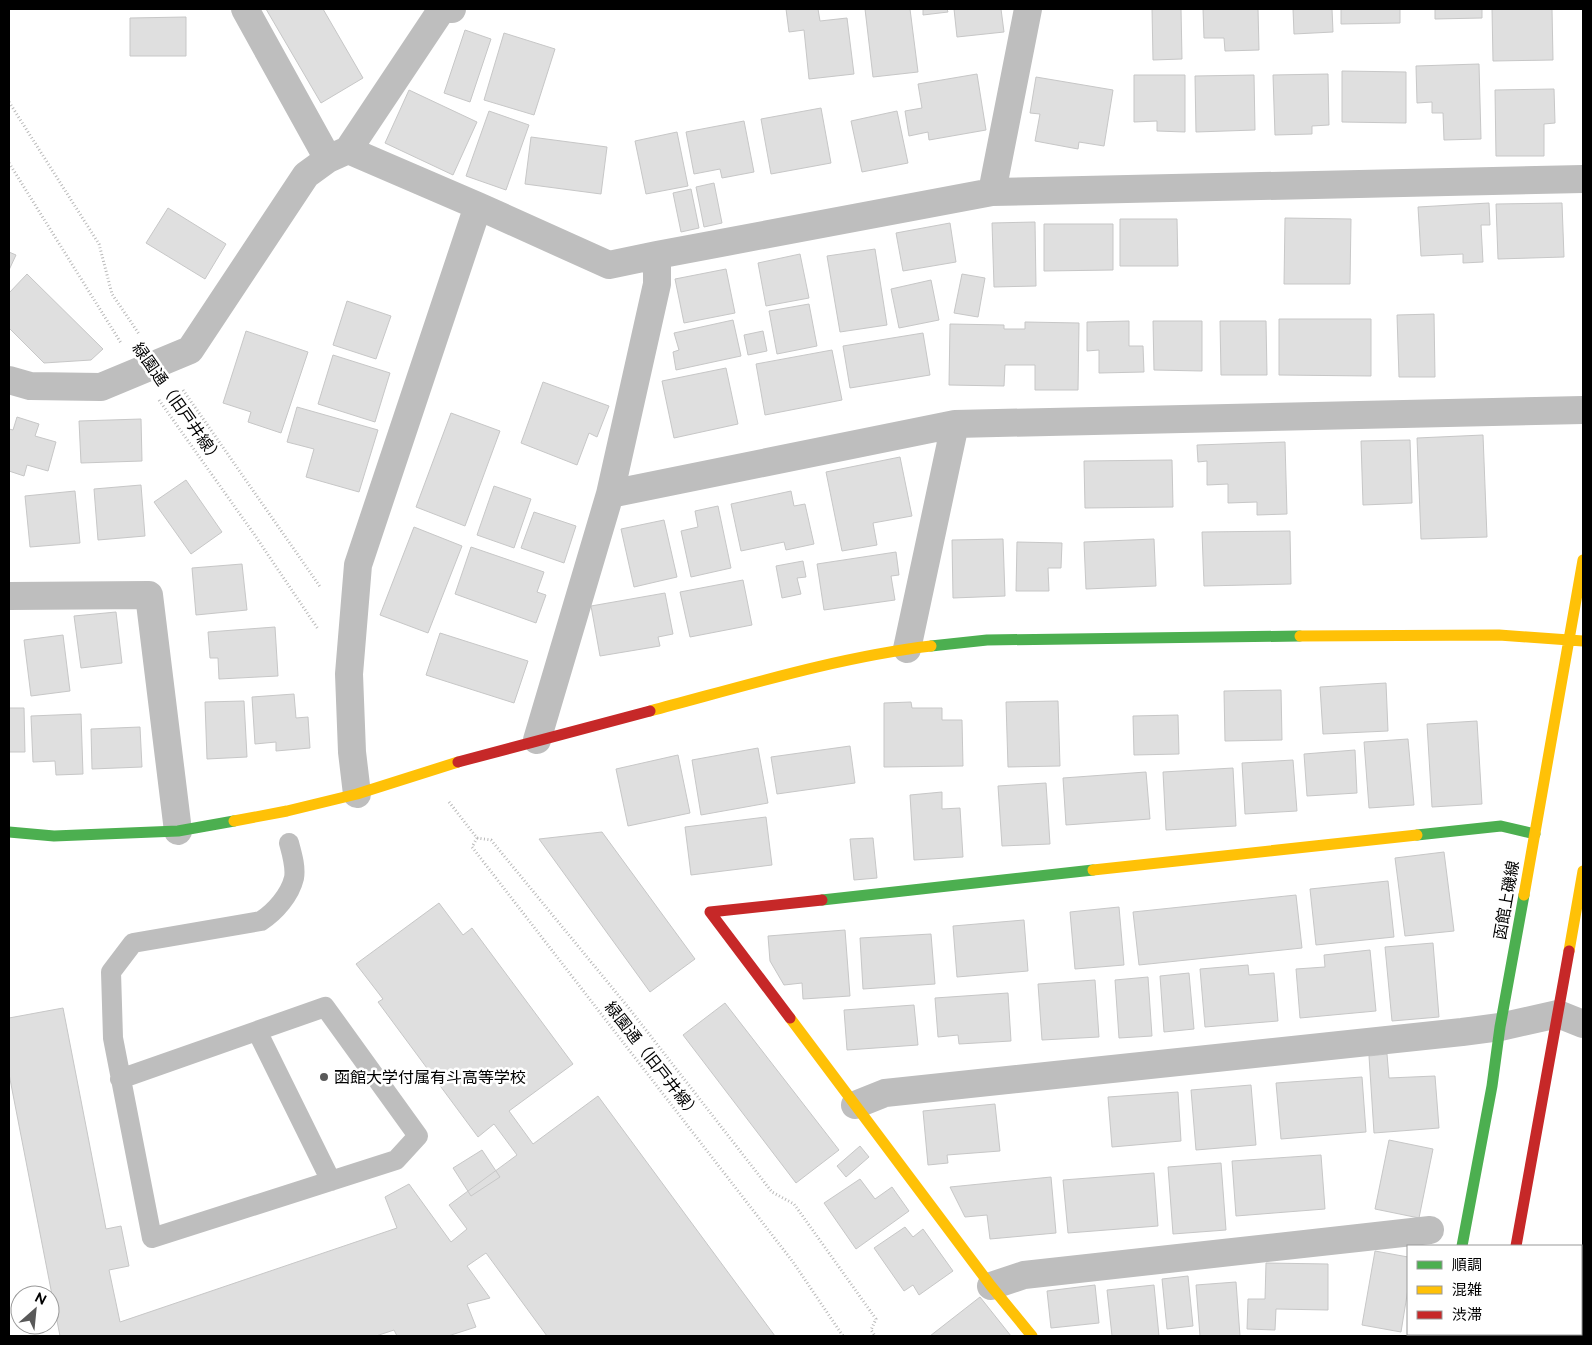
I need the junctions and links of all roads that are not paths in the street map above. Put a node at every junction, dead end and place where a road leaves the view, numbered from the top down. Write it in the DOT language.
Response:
graph roads {
  1 [pos="244,9"];
  2 [pos="452,9"];
  3 [pos="1028,9"];
  4 [pos="338,154"];
  5 [pos="1583,179"];
  6 [pos="992,192"];
  7 [pos="478,206"];
  8 [pos="657,254"];
  9 [pos="9,380"];
  10 [pos="1583,410"];
  11 [pos="955,424"];
  12 [pos="610,494"];
  13 [pos="1583,560"];
  14 [pos="9,596"];
  15 [pos="1570,639"];
  16 [pos="1583,641"];
  17 [pos="907,649"];
  18 [pos="537,740"];
  19 [pos="357,794"];
  20 [pos="178,831"];
  21 [pos="9,832"];
  22 [pos="1535,834"];
  23 [pos="289,843"];
  24 [pos="1583,871"];
  25 [pos="1558,1014"];
  26 [pos="1583,1024"];
  27 [pos="1500,1027"];
  28 [pos="257,1031"];
  29 [pos="120,1079"];
  30 [pos="856,1104"];
  31 [pos="331,1181"];
  32 [pos="1430,1230"];
  33 [pos="1462,1245"];
  34 [pos="1516,1245"];
  35 [pos="992,1286"];
  36 [pos="1032,1336"];
  1 -- 4 [label="street"];
  2 -- 4 [label="street"];
  3 -- 6 [label="street"];
  4 -- 7 [label="street"];
  4 -- 9 [label="street"];
  5 -- 6 [label="street"];
  6 -- 8 [label="street"];
  7 -- 8 [label="street"];
  7 -- 19 [label="street"];
  8 -- 12 [label="street"];
  10 -- 11 [label="street"];
  11 -- 12 [label="street"];
  11 -- 17 [label="street"];
  12 -- 18 [label="street"];
  13 -- 15 [label="street, 函館上磯線"];
  14 -- 20 [label="street"];
  15 -- 16 [label="street"];
  15 -- 17 [label="street"];
  15 -- 22 [label="street, 函館上磯線"];
  17 -- 18 [label="street"];
  18 -- 19 [label="street"];
  19 -- 20 [label="street"];
  20 -- 21 [label="street"];
  22 -- 27 [label="street, 函館上磯線"];
  22 -- 30 [label="street"];
  23 -- 29 [label="lane"];
  24 -- 25 [label="street"];
  25 -- 26 [label="street"];
  25 -- 27 [label="street"];
  25 -- 34 [label="street"];
  27 -- 30 [label="street"];
  27 -- 33 [label="street, 函館上磯線"];
  28 -- 29 [label="lane"];
  28 -- 31 [label="lane"];
  28 -- 31 [label="lane"];
  29 -- 31 [label="lane"];
  30 -- 35 [label="street"];
  32 -- 35 [label="street"];
  35 -- 36 [label="street"];
}
